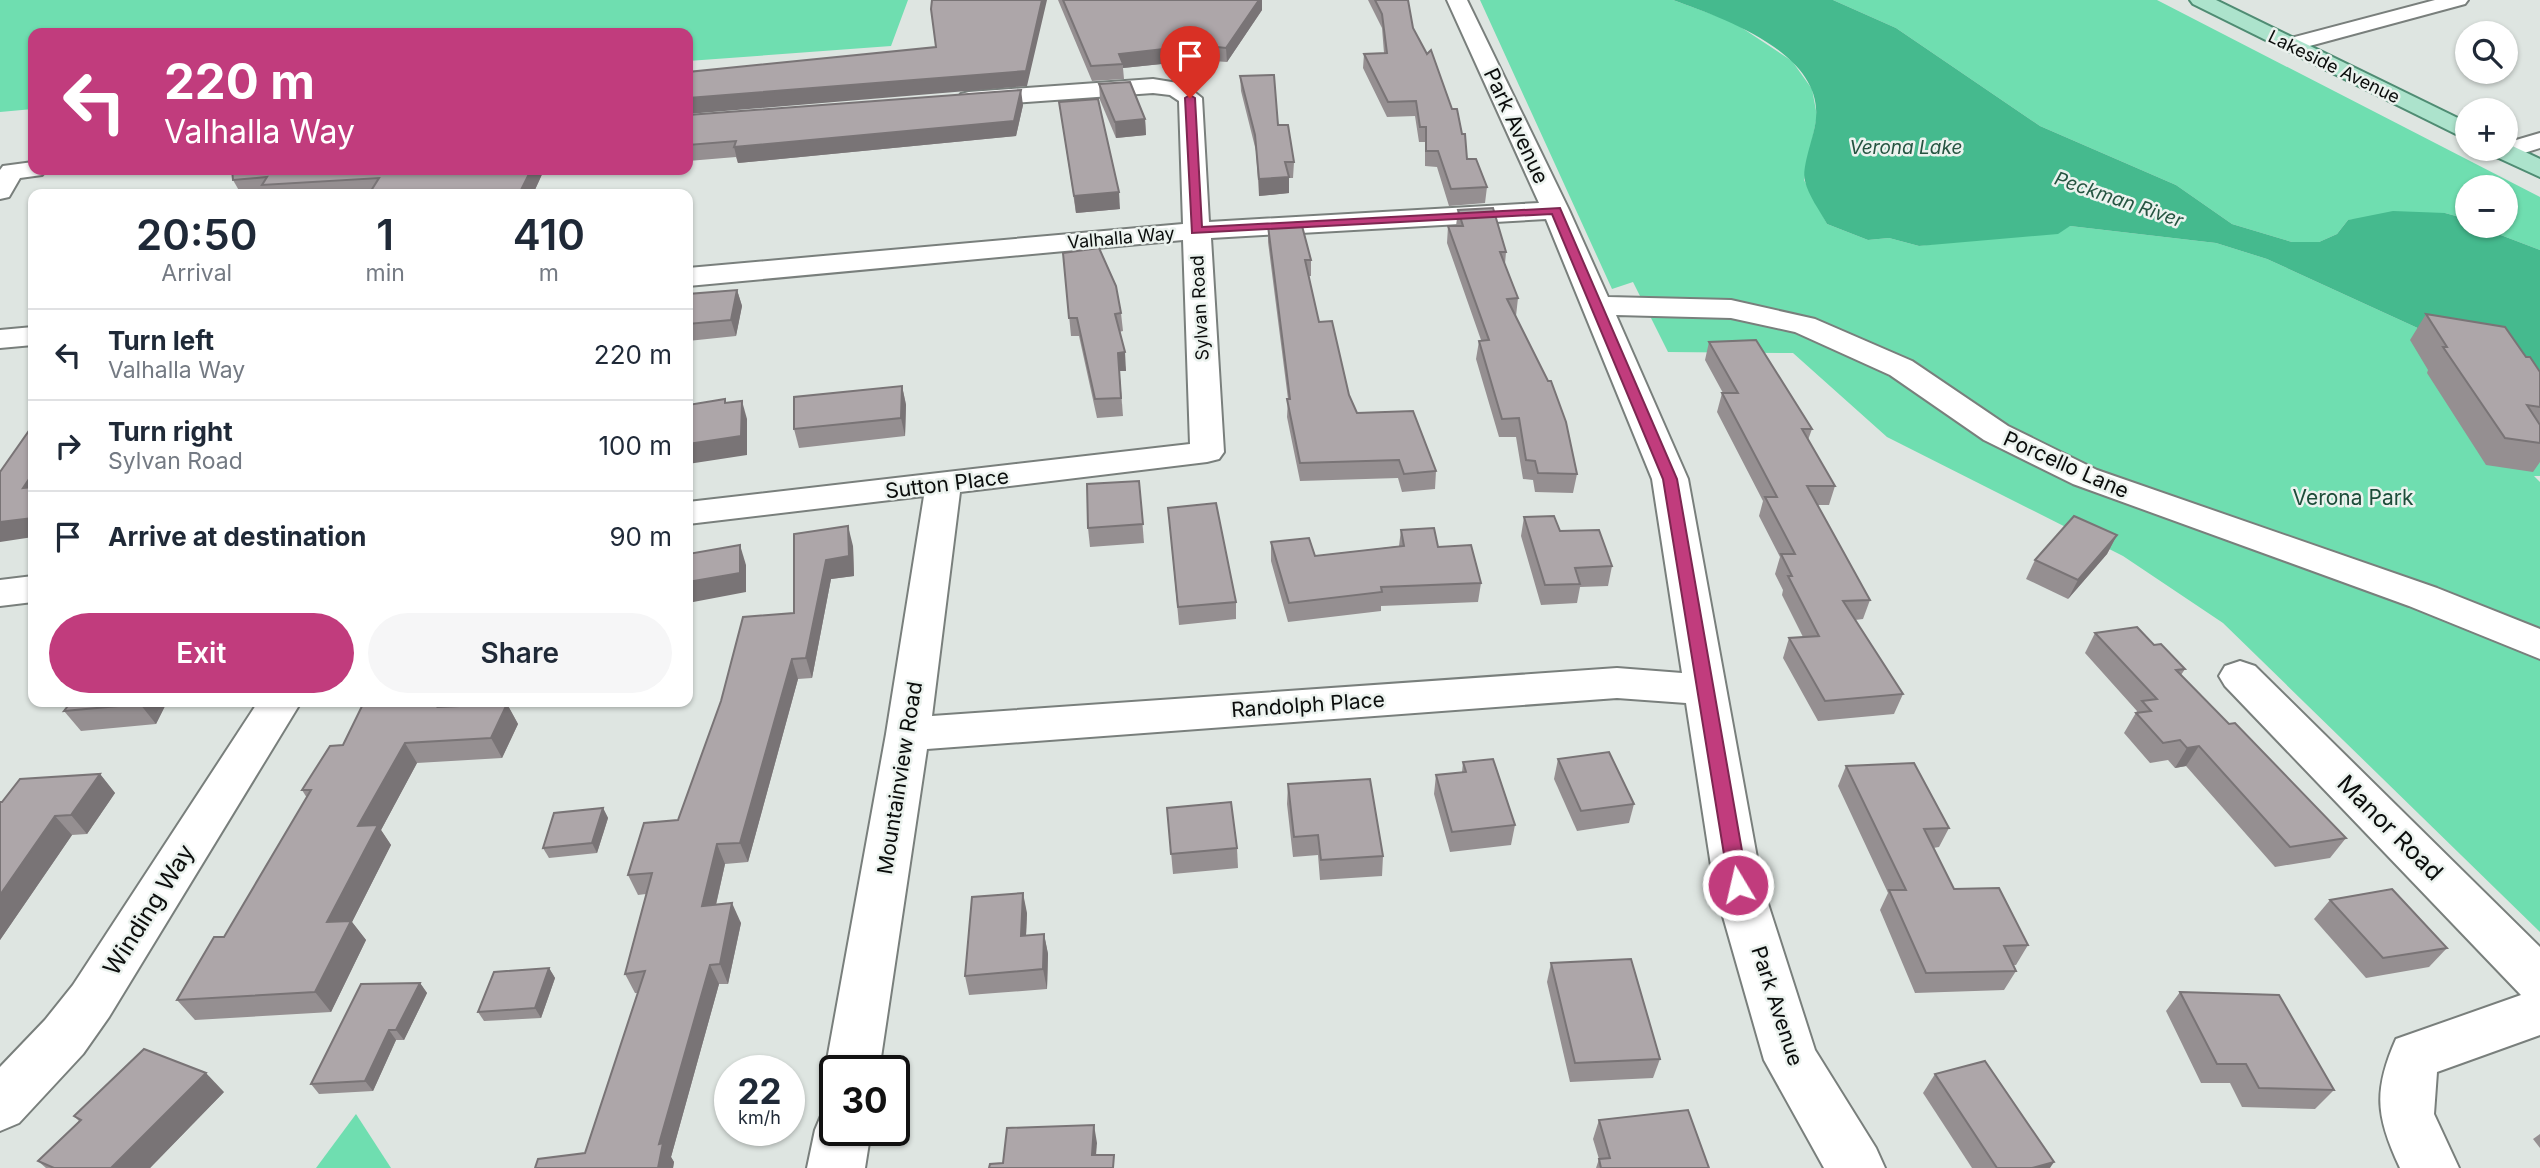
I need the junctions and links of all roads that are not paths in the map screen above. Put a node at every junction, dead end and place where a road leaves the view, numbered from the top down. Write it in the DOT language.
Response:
graph roads {
  1 [pos="1457,0"];
  2 [pos="2200,0"];
  3 [pos="2458,0"];
  4 [pos="2291,45"];
  5 [pos="948,101"];
  6 [pos="2455,127"];
  7 [pos="2540,140"];
  8 [pos="2518,146"];
  9 [pos="2518,158"];
  10 [pos="2540,169"];
  11 [pos="1556,211"];
  12 [pos="1196,231"];
  13 [pos="693,277"];
  14 [pos="1597,306"];
  15 [pos="28,336"];
  16 [pos="0,339"];
  17 [pos="1207,452"];
  18 [pos="943,485"];
  19 [pos="693,512"];
  20 [pos="28,590"];
  21 [pos="0,593"];
  22 [pos="2540,645"];
  23 [pos="2240,676"];
  24 [pos="1707,690"];
  25 [pos="277,707"];
  26 [pos="908,734"];
  27 [pos="2540,981"];
  28 [pos="2540,1012"];
  29 [pos="855,1055"];
  30 [pos="0,1105"];
  31 [pos="839,1146"];
  32 [pos="836,1168"];
  33 [pos="1856,1168"];
  34 [pos="2430,1168"];
  1 -- 11 [label="street, Park Avenue"];
  2 -- 4 [label="main road, Lakeside Avenue"];
  3 -- 4 [label="street"];
  4 -- 6 [label="main road, Lakeside Avenue"];
  5 -- 12 [label="street, Sylvan Road"];
  7 -- 8 [label="street"];
  9 -- 10 [label="main road"];
  11 -- 12 [label="street, Valhalla Way"];
  11 -- 14 [label="street, Park Avenue"];
  12 -- 13 [label="street, Valhalla Way"];
  12 -- 17 [label="street, Sylvan Road"];
  14 -- 22 [label="street, Porcello Lane"];
  14 -- 24 [label="street, Park Avenue"];
  15 -- 16 [label="street"];
  17 -- 18 [label="street, Sutton Place"];
  18 -- 19 [label="street, Sutton Place"];
  18 -- 26 [label="street, Mountainview Road"];
  20 -- 21 [label="street"];
  23 -- 27 [label="street, Manor Road"];
  24 -- 26 [label="street, Randolph Place"];
  24 -- 33 [label="street, Park Avenue"];
  25 -- 30 [label="street, Winding Way"];
  26 -- 29 [label="street, Mountainview Road"];
  28 -- 34 [label="street"];
  31 -- 32 [label="street"];
}
